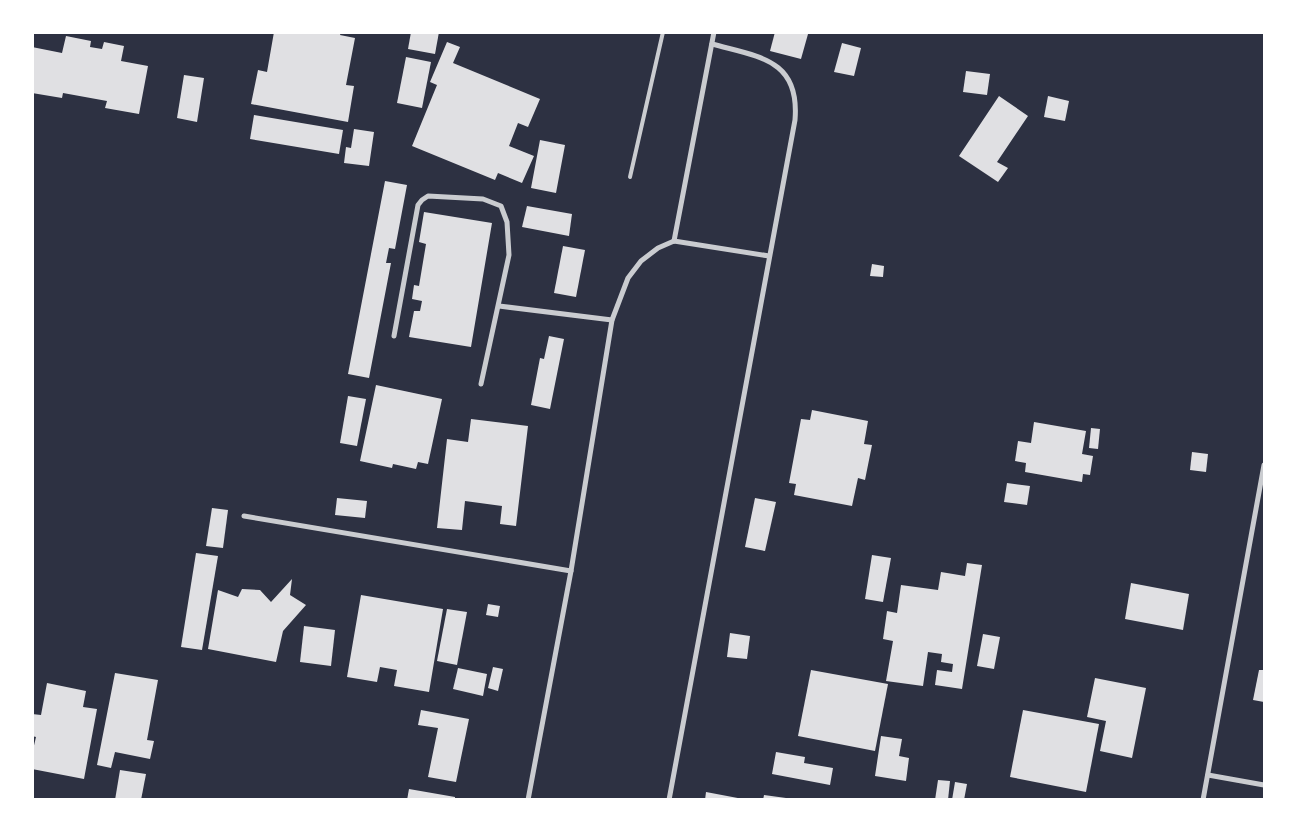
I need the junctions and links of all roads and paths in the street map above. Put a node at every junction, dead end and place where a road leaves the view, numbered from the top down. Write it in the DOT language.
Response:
graph roads {
  1 [pos="663,32"];
  2 [pos="714,32"];
  3 [pos="712,44"];
  4 [pos="630,177"];
  5 [pos="674,241"];
  6 [pos="769,256"];
  7 [pos="499,306"];
  8 [pos="612,320"];
  9 [pos="394,336"];
  10 [pos="481,384"];
  11 [pos="1264,465"];
  12 [pos="244,516"];
  13 [pos="571,571"];
  14 [pos="1208,775"];
  15 [pos="1264,785"];
  16 [pos="528,800"];
  17 [pos="669,800"];
  18 [pos="1203,800"];
  1 -- 4 [label="lane"];
  2 -- 3 [label="street"];
  3 -- 5 [label="street"];
  3 -- 6 [label="street"];
  5 -- 6 [label="street"];
  5 -- 8 [label="street"];
  6 -- 17 [label="street"];
  7 -- 8 [label="street"];
  7 -- 9 [label="street"];
  7 -- 10 [label="street"];
  8 -- 13 [label="street"];
  11 -- 14 [label="street"];
  12 -- 13 [label="street"];
  13 -- 16 [label="street"];
  14 -- 15 [label="street"];
  14 -- 18 [label="street"];
}
